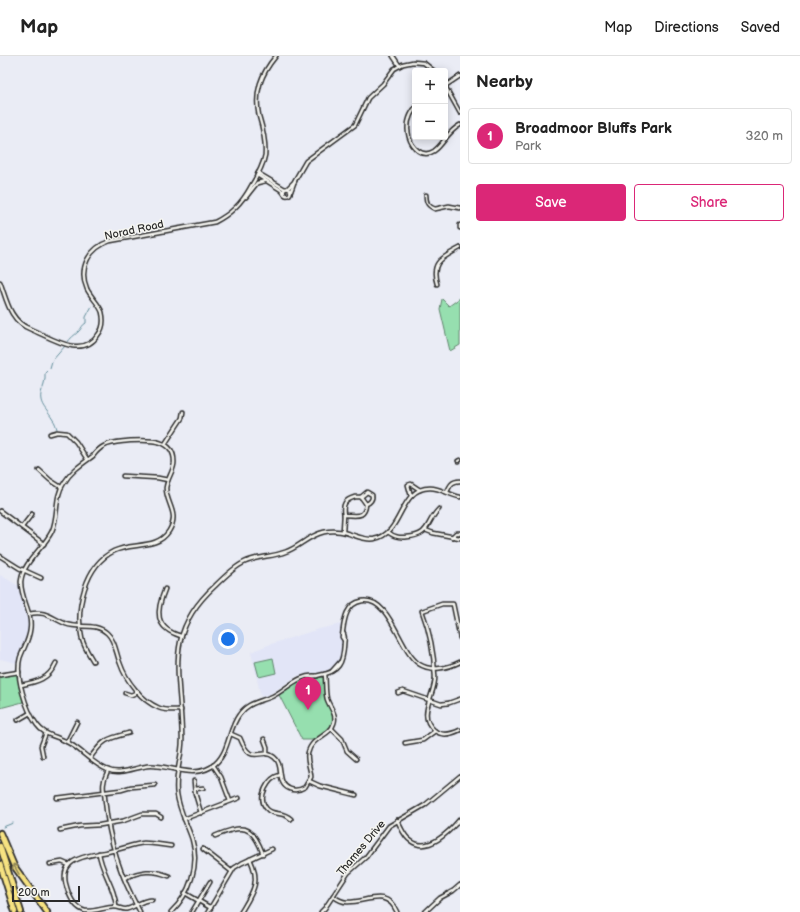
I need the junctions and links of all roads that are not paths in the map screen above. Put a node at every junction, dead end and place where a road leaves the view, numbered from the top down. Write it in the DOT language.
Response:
graph roads {
  1 [pos="276,56"];
  2 [pos="393,56"];
  3 [pos="399,66"];
  4 [pos="431,68"];
  5 [pos="460,76"];
  6 [pos="448,84"];
  7 [pos="448,91"];
  8 [pos="460,113"];
  9 [pos="412,114"];
  10 [pos="460,125"];
  11 [pos="448,134"];
  12 [pos="442,140"];
  13 [pos="258,174"];
  14 [pos="295,180"];
  15 [pos="266,181"];
  16 [pos="286,189"];
  17 [pos="291,191"];
  18 [pos="284,193"];
  19 [pos="426,195"];
  20 [pos="243,201"];
  21 [pos="460,208"];
  22 [pos="460,248"];
  23 [pos="0,282"];
  24 [pos="436,284"];
  25 [pos="183,412"];
  26 [pos="50,434"];
  27 [pos="165,444"];
  28 [pos="87,459"];
  29 [pos="39,470"];
  30 [pos="123,476"];
  31 [pos="168,480"];
  32 [pos="460,481"];
  33 [pos="61,487"];
  34 [pos="420,490"];
  35 [pos="447,492"];
  36 [pos="411,496"];
  37 [pos="361,497"];
  38 [pos="460,497"];
  39 [pos="366,504"];
  40 [pos="439,509"];
  41 [pos="0,511"];
  42 [pos="32,514"];
  43 [pos="344,515"];
  44 [pos="22,527"];
  45 [pos="426,530"];
  46 [pos="342,531"];
  47 [pos="388,532"];
  48 [pos="460,533"];
  49 [pos="452,537"];
  50 [pos="460,538"];
  51 [pos="44,544"];
  52 [pos="0,556"];
  53 [pos="24,571"];
  54 [pos="41,578"];
  55 [pos="165,589"];
  56 [pos="29,614"];
  57 [pos="80,626"];
  58 [pos="181,636"];
  59 [pos="460,638"];
  60 [pos="93,661"];
  61 [pos="460,662"];
  62 [pos="56,663"];
  63 [pos="435,669"];
  64 [pos="19,672"];
  65 [pos="325,674"];
  66 [pos="0,675"];
  67 [pos="21,685"];
  68 [pos="138,692"];
  69 [pos="125,693"];
  70 [pos="398,693"];
  71 [pos="460,698"];
  72 [pos="429,700"];
  73 [pos="181,710"];
  74 [pos="30,713"];
  75 [pos="18,720"];
  76 [pos="77,722"];
  77 [pos="332,729"];
  78 [pos="460,730"];
  79 [pos="435,732"];
  80 [pos="129,733"];
  81 [pos="46,734"];
  82 [pos="231,734"];
  83 [pos="264,739"];
  84 [pos="67,742"];
  85 [pos="405,742"];
  86 [pos="267,754"];
  87 [pos="42,756"];
  88 [pos="90,758"];
  89 [pos="356,758"];
  90 [pos="213,765"];
  91 [pos="108,770"];
  92 [pos="178,770"];
  93 [pos="280,775"];
  94 [pos="460,776"];
  95 [pos="194,781"];
  96 [pos="309,781"];
  97 [pos="155,785"];
  98 [pos="203,788"];
  99 [pos="194,789"];
  100 [pos="104,792"];
  101 [pos="356,795"];
  102 [pos="57,798"];
  103 [pos="239,798"];
  104 [pos="230,801"];
  105 [pos="201,813"];
  106 [pos="161,817"];
  107 [pos="184,819"];
  108 [pos="291,819"];
  109 [pos="460,819"];
  110 [pos="397,820"];
  111 [pos="107,823"];
  112 [pos="60,830"];
  113 [pos="0,834"];
  114 [pos="215,836"];
  115 [pos="0,846"];
  116 [pos="171,846"];
  117 [pos="203,849"];
  118 [pos="272,850"];
  119 [pos="113,851"];
  120 [pos="99,853"];
  121 [pos="263,854"];
  122 [pos="250,859"];
  123 [pos="0,864"];
  124 [pos="50,864"];
  125 [pos="69,865"];
  126 [pos="232,871"];
  127 [pos="169,876"];
  128 [pos="124,878"];
  129 [pos="210,882"];
  130 [pos="460,885"];
  131 [pos="185,893"];
  132 [pos="333,896"];
  133 [pos="152,900"];
  134 [pos="199,901"];
  135 [pos="136,905"];
  136 [pos="116,907"];
  137 [pos="211,908"];
  138 [pos="15,912"];
  139 [pos="21,912"];
  140 [pos="47,912"];
  141 [pos="140,912"];
  142 [pos="170,912"];
  143 [pos="192,912"];
  144 [pos="208,912"];
  145 [pos="241,912"];
  146 [pos="321,912"];
  147 [pos="397,912"];
  148 [pos="425,912"];
  1 -- 13 [label="street, Norad Road"];
  2 -- 3 [label="street"];
  3 -- 4 [label="street"];
  3 -- 14 [label="street"];
  5 -- 6 [label="street"];
  7 -- 8 [label="street"];
  9 -- 12 [label="street"];
  10 -- 11 [label="street"];
  13 -- 15 [label="street"];
  13 -- 16 [label="street"];
  13 -- 20 [label="street, Norad Road"];
  14 -- 16 [label="street"];
  14 -- 17 [label="street"];
  15 -- 18 [label="street"];
  15 -- 20 [label="street"];
  16 -- 17 [label="street"];
  16 -- 18 [label="street"];
  17 -- 18 [label="street"];
  19 -- 21 [label="street"];
  20 -- 23 [label="street, Norad Road"];
  22 -- 24 [label="street"];
  25 -- 27 [label="street"];
  26 -- 28 [label="street"];
  27 -- 28 [label="street"];
  27 -- 31 [label="street"];
  28 -- 33 [label="street"];
  29 -- 33 [label="street"];
  30 -- 31 [label="street"];
  31 -- 57 [label="street"];
  32 -- 35 [label="street"];
  33 -- 51 [label="street"];
  34 -- 35 [label="street"];
  34 -- 36 [label="street"];
  34 -- 36 [label="street"];
  35 -- 38 [label="street"];
  36 -- 47 [label="street"];
  37 -- 39 [label="street"];
  37 -- 39 [label="street"];
  37 -- 43 [label="street"];
  39 -- 43 [label="street"];
  40 -- 45 [label="street"];
  41 -- 44 [label="street"];
  42 -- 44 [label="street"];
  43 -- 46 [label="street"];
  44 -- 51 [label="street"];
  45 -- 47 [label="street"];
  45 -- 49 [label="street"];
  46 -- 47 [label="street"];
  46 -- 58 [label="street"];
  48 -- 49 [label="street"];
  49 -- 50 [label="street"];
  51 -- 53 [label="street"];
  52 -- 53 [label="street"];
  53 -- 54 [label="street"];
  53 -- 56 [label="street"];
  55 -- 58 [label="street"];
  56 -- 57 [label="street"];
  56 -- 64 [label="street"];
  57 -- 60 [label="street"];
  57 -- 68 [label="street"];
  58 -- 73 [label="street"];
  59 -- 63 [label="street"];
  61 -- 63 [label="street"];
  62 -- 67 [label="street"];
  63 -- 65 [label="street"];
  63 -- 72 [label="street"];
  64 -- 66 [label="street"];
  64 -- 67 [label="street"];
  65 -- 77 [label="street"];
  65 -- 82 [label="street"];
  67 -- 74 [label="street"];
  68 -- 69 [label="street"];
  68 -- 73 [label="street"];
  70 -- 72 [label="street"];
  71 -- 72 [label="street"];
  72 -- 79 [label="street"];
  73 -- 92 [label="street"];
  74 -- 75 [label="street"];
  74 -- 81 [label="street"];
  76 -- 84 [label="street"];
  77 -- 89 [label="street"];
  77 -- 96 [label="street"];
  78 -- 79 [label="street"];
  79 -- 85 [label="street"];
  80 -- 88 [label="street"];
  81 -- 84 [label="street"];
  81 -- 87 [label="street"];
  82 -- 86 [label="street"];
  82 -- 90 [label="street"];
  83 -- 86 [label="street"];
  84 -- 88 [label="street"];
  86 -- 93 [label="street"];
  88 -- 91 [label="street"];
  90 -- 92 [label="street"];
  90 -- 104 [label="street"];
  91 -- 92 [label="street"];
  91 -- 100 [label="street"];
  92 -- 107 [label="street"];
  93 -- 96 [label="street"];
  93 -- 108 [label="street"];
  94 -- 110 [label="street, Thames Drive"];
  95 -- 99 [label="street"];
  96 -- 101 [label="street"];
  97 -- 100 [label="street"];
  98 -- 99 [label="street"];
  99 -- 105 [label="street"];
  100 -- 102 [label="street"];
  100 -- 111 [label="street"];
  103 -- 104 [label="street"];
  104 -- 105 [label="street"];
  105 -- 107 [label="street"];
  106 -- 111 [label="street"];
  107 -- 131 [label="street"];
  109 -- 110 [label="street"];
  110 -- 132 [label="street, Thames Drive"];
  111 -- 112 [label="street"];
  111 -- 119 [label="street"];
  140 -- 113 [label="highway, one-way"];
  114 -- 121 [label="street"];
  115 -- 139 [label="highway"];
  116 -- 119 [label="street"];
  117 -- 126 [label="street"];
  118 -- 121 [label="street"];
  119 -- 120 [label="street"];
  119 -- 128 [label="street"];
  120 -- 125 [label="street"];
  120 -- 136 [label="street"];
  121 -- 122 [label="street"];
  122 -- 126 [label="street"];
  122 -- 145 [label="street"];
  123 -- 138 [label="highway"];
  124 -- 125 [label="street"];
  125 -- 136 [label="street"];
  126 -- 137 [label="street"];
  127 -- 128 [label="street"];
  128 -- 135 [label="street"];
  129 -- 134 [label="street"];
  130 -- 148 [label="street"];
  131 -- 134 [label="street"];
  131 -- 142 [label="street"];
  132 -- 146 [label="street, Thames Drive"];
  132 -- 147 [label="street"];
  133 -- 135 [label="street"];
  134 -- 137 [label="street"];
  134 -- 143 [label="street"];
  135 -- 136 [label="street"];
  135 -- 141 [label="street"];
  137 -- 144 [label="street"];
}
